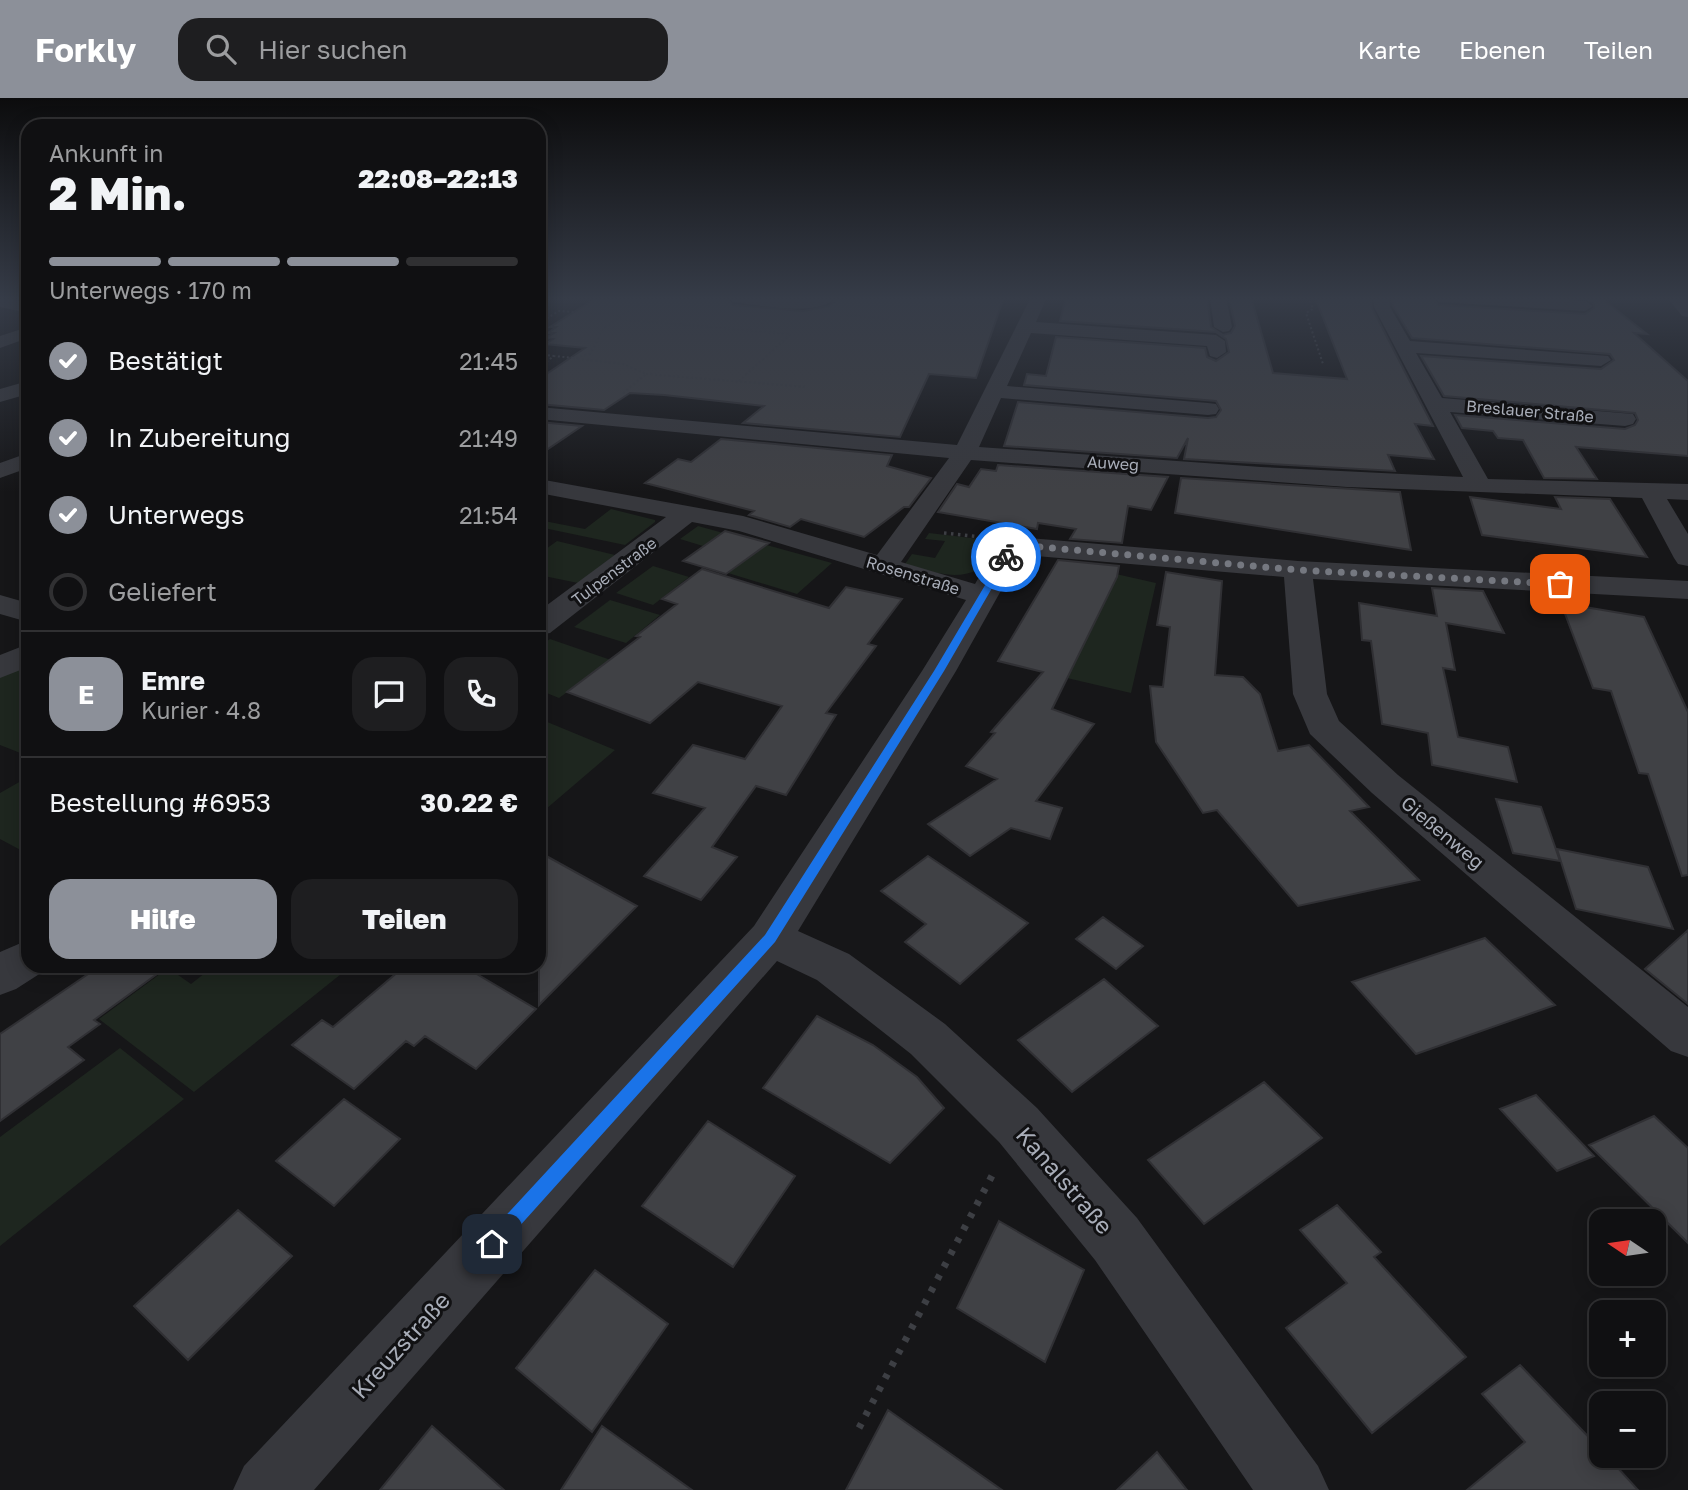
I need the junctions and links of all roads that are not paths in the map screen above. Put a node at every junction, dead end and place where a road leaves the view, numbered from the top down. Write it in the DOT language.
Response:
graph roads {
  1 [pos="1009,362"];
  2 [pos="1412,362"];
  3 [pos="21,389"];
  4 [pos="995,391"];
  5 [pos="0,396"];
  6 [pos="1434,404"];
  7 [pos="1208,409"];
  8 [pos="546,413"];
  9 [pos="1625,419"];
  10 [pos="965,452"];
  11 [pos="21,463"];
  12 [pos="0,471"];
  13 [pos="1479,485"];
  14 [pos="546,487"];
  15 [pos="1650,491"];
  16 [pos="1688,492"];
  17 [pos="687,514"];
  18 [pos="1688,558"];
  19 [pos="884,566"];
  20 [pos="1298,570"];
  21 [pos="1688,590"];
  22 [pos="984,596"];
  23 [pos="0,604"];
  24 [pos="21,610"];
  25 [pos="546,621"];
  26 [pos="21,658"];
  27 [pos="0,668"];
  28 [pos="770,938"];
  29 [pos="21,962"];
  30 [pos="0,976"];
  31 [pos="1688,1036"];
  32 [pos="268,1490"];
  33 [pos="1294,1490"];
  1 -- 4 [label="street"];
  2 -- 6 [label="street, Breslauer Straße"];
  3 -- 5 [label="street"];
  4 -- 7 [label="street"];
  4 -- 10 [label="street"];
  6 -- 9 [label="street, Breslauer Straße"];
  6 -- 13 [label="street, Breslauer Straße"];
  8 -- 10 [label="street, Auweg"];
  10 -- 13 [label="street, Auweg"];
  10 -- 19 [label="street"];
  11 -- 12 [label="street"];
  13 -- 15 [label="street, Auweg"];
  14 -- 17 [label="street, Rosenstraße"];
  15 -- 16 [label="street, Auweg"];
  15 -- 18 [label="street"];
  17 -- 19 [label="street, Rosenstraße"];
  17 -- 25 [label="street, Tulpenstraße"];
  19 -- 22 [label="street, Rosenstraße"];
  20 -- 21 [label="street"];
  20 -- 22 [label="street, Rosenstraße"];
  20 -- 31 [label="street, Gießenweg"];
  22 -- 28 [label="street, Kreuzstraße"];
  23 -- 24 [label="street"];
  26 -- 27 [label="street"];
  28 -- 32 [label="street, Kreuzstraße"];
  28 -- 33 [label="street, Kanalstraße"];
  29 -- 30 [label="street"];
}
